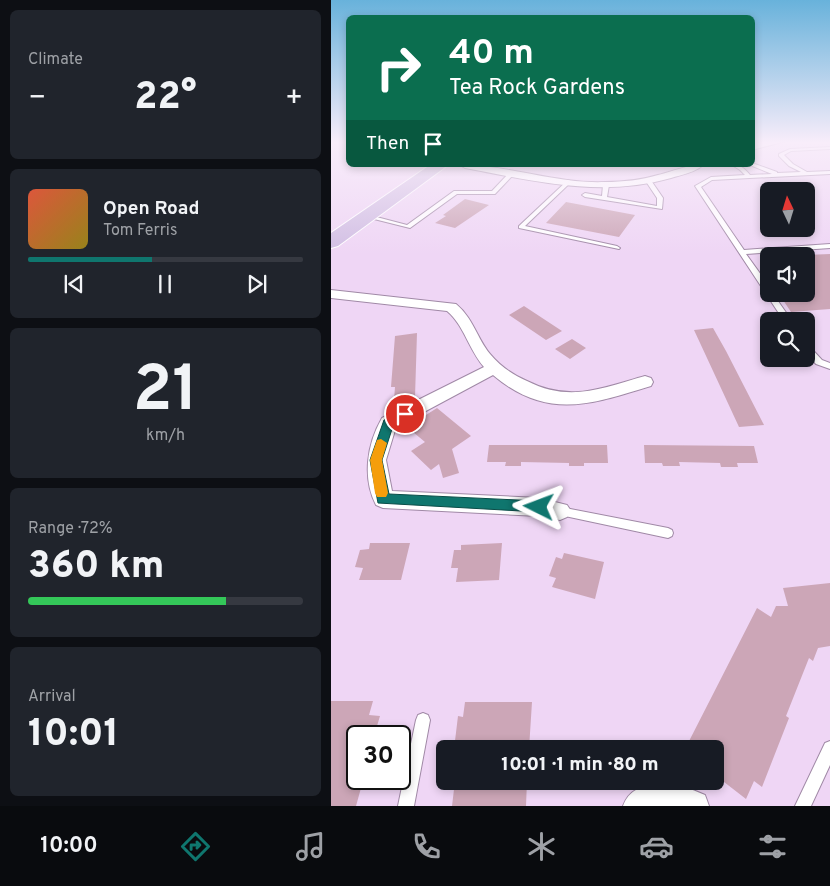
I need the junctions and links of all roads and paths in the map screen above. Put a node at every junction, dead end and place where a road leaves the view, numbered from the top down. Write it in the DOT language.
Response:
graph roads {
  1 [pos="420,179"];
  2 [pos="507,179"];
  3 [pos="547,179"];
  4 [pos="652,179"];
  5 [pos="716,179"];
  6 [pos="647,180"];
  7 [pos="568,182"];
  8 [pos="607,185"];
  9 [pos="585,195"];
  10 [pos="604,198"];
  11 [pos="365,216"];
  12 [pos="331,242"];
  13 [pos="830,246"];
  14 [pos="617,248"];
  15 [pos="742,252"];
  16 [pos="760,279"];
  17 [pos="331,294"];
  18 [pos="815,358"];
  19 [pos="830,366"];
  20 [pos="493,368"];
  21 [pos="645,382"];
  22 [pos="560,511"];
  23 [pos="668,533"];
  24 [pos="423,720"];
  25 [pos="830,748"];
  26 [pos="406,806"];
  27 [pos="638,806"];
  28 [pos="694,806"];
  29 [pos="803,806"];
  1 -- 11 [label="main road"];
  2 -- 11 [label="lane"];
  3 -- 7 [label="street"];
  4 -- 6 [label="street"];
  5 -- 15 [label="lane"];
  6 -- 8 [label="street"];
  6 -- 10 [label="lane"];
  7 -- 8 [label="street"];
  7 -- 14 [label="lane"];
  8 -- 10 [label="lane"];
  9 -- 10 [label="lane"];
  11 -- 12 [label="main road"];
  13 -- 15 [label="lane"];
  15 -- 16 [label="lane"];
  17 -- 20 [label="street"];
  18 -- 19 [label="lane"];
  20 -- 21 [label="street"];
  20 -- 22 [label="street"];
  22 -- 23 [label="lane"];
  24 -- 26 [label="lane"];
  25 -- 29 [label="lane"];
  27 -- 28 [label="street"];
}
